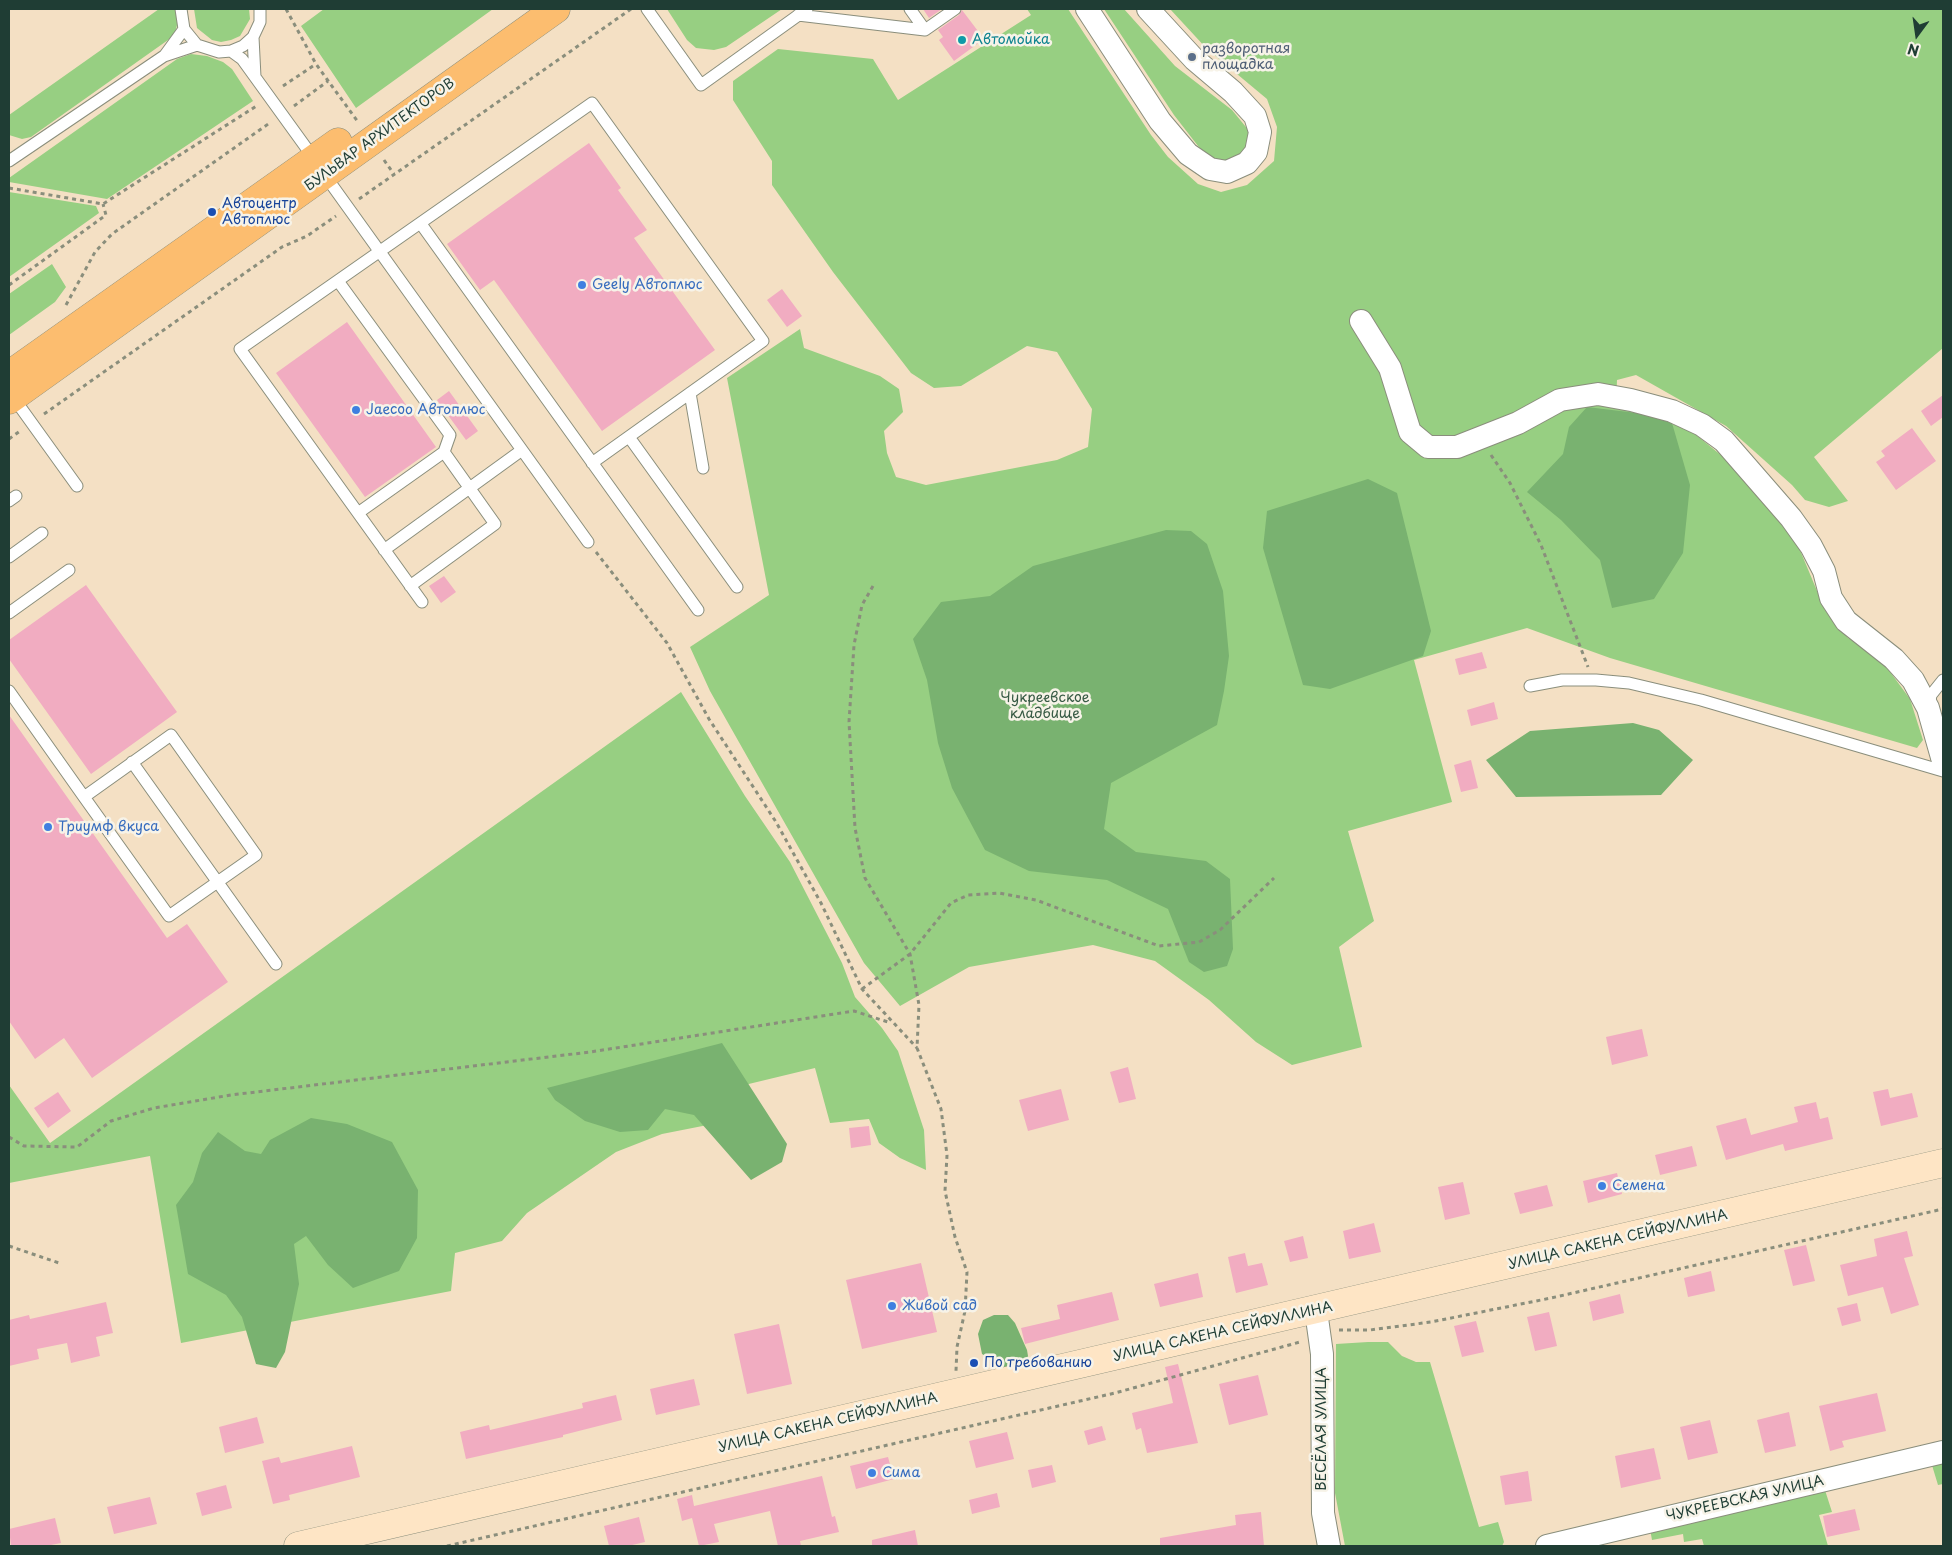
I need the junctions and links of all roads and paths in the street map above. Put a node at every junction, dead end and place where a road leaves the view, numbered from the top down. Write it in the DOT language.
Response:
graph roads {
  1 [pos="181,9"];
  2 [pos="260,9"];
  3 [pos="286,9"];
  4 [pos="527,9"];
  5 [pos="556,9"];
  6 [pos="631,9"];
  7 [pos="647,9"];
  8 [pos="910,9"];
  9 [pos="955,9"];
  10 [pos="1087,9"];
  11 [pos="1148,9"];
  12 [pos="803,12"];
  13 [pos="184,29"];
  14 [pos="925,30"];
  15 [pos="253,36"];
  16 [pos="197,45"];
  17 [pos="230,51"];
  18 [pos="164,56"];
  19 [pos="316,64"];
  20 [pos="255,77"];
  21 [pos="283,86"];
  22 [pos="258,104"];
  23 [pos="366,134"];
  24 [pos="242,143"];
  25 [pos="9,160"];
  26 [pos="319,167"];
  27 [pos="9,188"];
  28 [pos="103,204"];
  29 [pos="421,224"];
  30 [pos="307,236"];
  31 [pos="380,252"];
  32 [pos="338,281"];
  33 [pos="9,285"];
  34 [pos="61,309"];
  35 [pos="1361,321"];
  36 [pos="10,391"];
  37 [pos="690,393"];
  38 [pos="31,423"];
  39 [pos="629,437"];
  40 [pos="9,438"];
  41 [pos="1478,439"];
  42 [pos="522,450"];
  43 [pos="444,452"];
  44 [pos="592,463"];
  45 [pos="703,468"];
  46 [pos="77,486"];
  47 [pos="470,489"];
  48 [pos="358,513"];
  49 [pos="42,533"];
  50 [pos="588,542"];
  51 [pos="384,550"];
  52 [pos="9,557"];
  53 [pos="69,570"];
  54 [pos="410,586"];
  55 [pos="874,586"];
  56 [pos="736,587"];
  57 [pos="422,602"];
  58 [pos="698,610"];
  59 [pos="9,612"];
  60 [pos="1596,680"];
  61 [pos="1943,680"];
  62 [pos="1530,686"];
  63 [pos="9,691"];
  64 [pos="1928,708"];
  65 [pos="1943,760"];
  66 [pos="132,762"];
  67 [pos="1943,771"];
  68 [pos="84,797"];
  69 [pos="1274,878"];
  70 [pos="217,882"];
  71 [pos="910,954"];
  72 [pos="276,964"];
  73 [pos="862,989"];
  74 [pos="891,1023"];
  75 [pos="917,1048"];
  76 [pos="9,1136"];
  77 [pos="1943,1163"];
  78 [pos="1943,1208"];
  79 [pos="9,1246"];
  80 [pos="62,1264"];
  81 [pos="1319,1324"];
  82 [pos="953,1394"];
  83 [pos="1943,1452"];
  84 [pos="298,1546"];
  85 [pos="447,1546"];
  86 [pos="1329,1546"];
  87 [pos="1547,1546"];
  1 -- 13 [label="lane"];
  2 -- 15 [label="lane"];
  3 -- 19 [label="path"];
  4 -- 23 [label="main road, БУЛЬВАР АРХИТЕКТОРОВ"];
  5 -- 23 [label="main road, БУЛЬВАР АРХИТЕКТОРОВ"];
  6 -- 23 [label="path"];
  7 -- 12 [label="lane"];
  8 -- 14 [label="lane"];
  9 -- 14 [label="lane"];
  10 -- 11 [label="street"];
  12 -- 14 [label="lane"];
  13 -- 16 [label="lane"];
  13 -- 18 [label="lane"];
  15 -- 17 [label="lane"];
  15 -- 20 [label="lane"];
  16 -- 17 [label="lane"];
  16 -- 18 [label="lane"];
  17 -- 20 [label="lane"];
  18 -- 25 [label="lane"];
  19 -- 21 [label="path"];
  19 -- 23 [label="path"];
  20 -- 26 [label="lane"];
  22 -- 28 [label="path"];
  23 -- 26 [label="main road, БУЛЬВАР АРХИТЕКТОРОВ"];
  24 -- 34 [label="path"];
  26 -- 31 [label="lane"];
  26 -- 36 [label="main road, БУЛЬВАР АРХИТЕКТОРОВ"];
  27 -- 28 [label="path"];
  28 -- 33 [label="path"];
  29 -- 31 [label="lane"];
  29 -- 37 [label="lane"];
  29 -- 44 [label="lane"];
  30 -- 38 [label="path"];
  31 -- 32 [label="lane"];
  31 -- 42 [label="lane"];
  32 -- 43 [label="lane"];
  32 -- 48 [label="lane"];
  35 -- 41 [label="street"];
  36 -- 38 [label="lane"];
  37 -- 39 [label="lane"];
  37 -- 45 [label="lane"];
  38 -- 40 [label="path"];
  38 -- 46 [label="lane"];
  39 -- 44 [label="lane"];
  39 -- 56 [label="lane"];
  41 -- 60 [label="path"];
  41 -- 64 [label="street"];
  42 -- 47 [label="lane"];
  42 -- 50 [label="lane"];
  43 -- 47 [label="lane"];
  43 -- 48 [label="lane"];
  44 -- 58 [label="lane"];
  47 -- 51 [label="lane"];
  47 -- 54 [label="lane"];
  48 -- 51 [label="lane"];
  49 -- 52 [label="lane"];
  50 -- 73 [label="path"];
  51 -- 54 [label="lane"];
  53 -- 59 [label="lane"];
  54 -- 57 [label="lane"];
  55 -- 71 [label="path"];
  60 -- 62 [label="lane"];
  60 -- 67 [label="lane"];
  61 -- 64 [label="lane"];
  63 -- 68 [label="lane"];
  64 -- 65 [label="street"];
  66 -- 68 [label="lane"];
  66 -- 70 [label="lane"];
  66 -- 70 [label="lane"];
  68 -- 70 [label="lane"];
  69 -- 71 [label="path"];
  70 -- 72 [label="lane"];
  71 -- 73 [label="path"];
  71 -- 75 [label="path"];
  73 -- 74 [label="path"];
  74 -- 75 [label="path"];
  74 -- 76 [label="path"];
  75 -- 82 [label="path"];
  77 -- 81 [label="main road, УЛИЦА САКЕНА СЕЙФУЛЛИНА"];
  78 -- 81 [label="path"];
  79 -- 80 [label="path"];
  81 -- 82 [label="main road, УЛИЦА САКЕНА СЕЙФУЛЛИНА"];
  81 -- 85 [label="path"];
  81 -- 86 [label="street, ВЕСЁЛАЯ УЛИЦА"];
  82 -- 84 [label="main road, УЛИЦА САКЕНА СЕЙФУЛЛИНА"];
  83 -- 87 [label="street, ЧУКРЕЕВСКАЯ УЛИЦА"];
}
